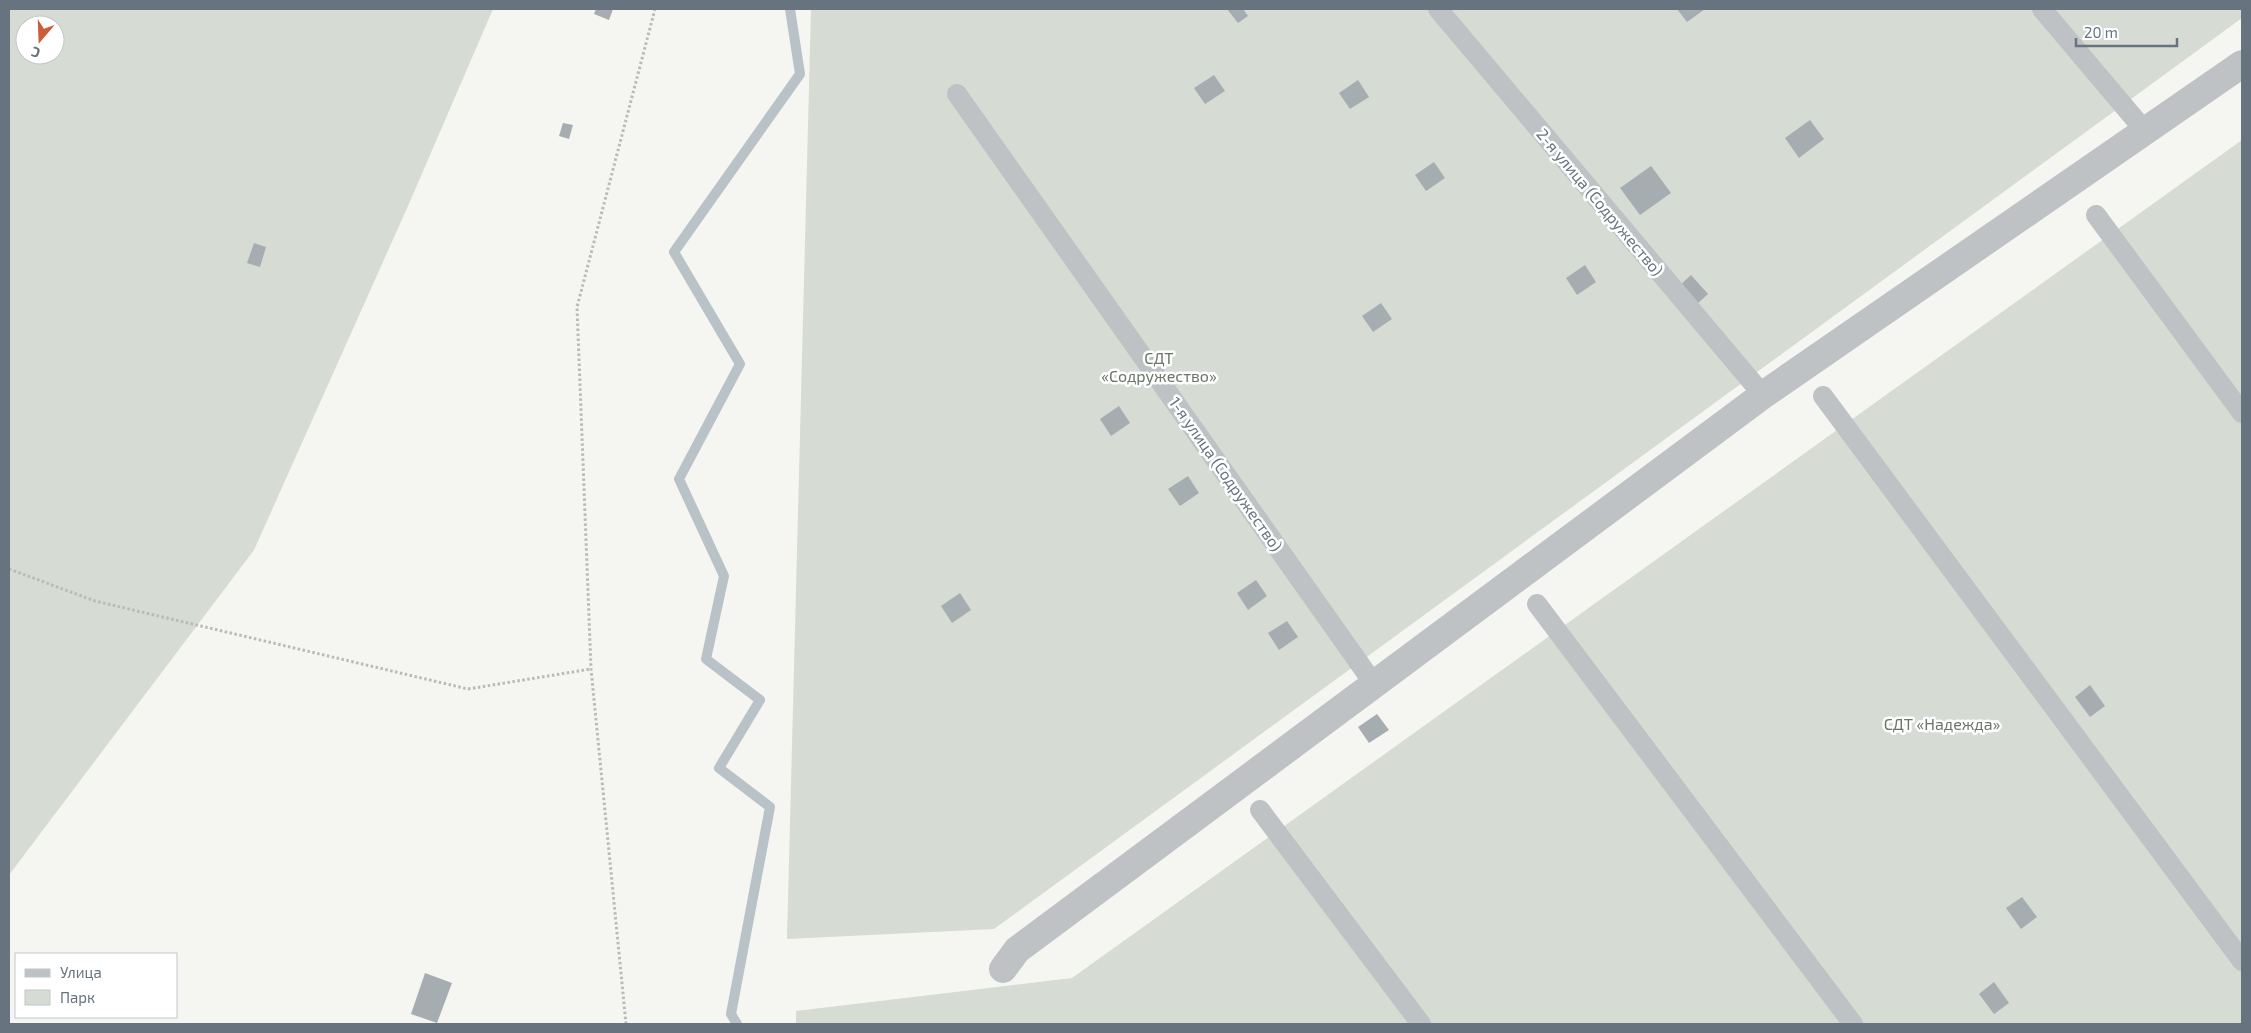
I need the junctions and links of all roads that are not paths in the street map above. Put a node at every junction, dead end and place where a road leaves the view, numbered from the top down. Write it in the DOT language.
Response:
graph roads {
  1 [pos="1438,9"];
  2 [pos="2042,9"];
  3 [pos="2242,64"];
  4 [pos="957,94"];
  5 [pos="2145,131"];
  6 [pos="2096,215"];
  7 [pos="1763,395"];
  8 [pos="1823,396"];
  9 [pos="2242,413"];
  10 [pos="1538,604"];
  11 [pos="1374,684"];
  12 [pos="1260,810"];
  13 [pos="2242,961"];
  14 [pos="1003,969"];
  15 [pos="1421,1024"];
  16 [pos="1853,1024"];
  1 -- 7 [label="lane, 2-я улица (Содружество)"];
  2 -- 5 [label="lane"];
  3 -- 5 [label="street"];
  4 -- 11 [label="lane, 1-я улица (Содружество)"];
  5 -- 7 [label="street"];
  6 -- 9 [label="lane"];
  7 -- 11 [label="street"];
  8 -- 13 [label="lane"];
  10 -- 16 [label="lane"];
  11 -- 14 [label="street"];
  12 -- 15 [label="lane"];
}
